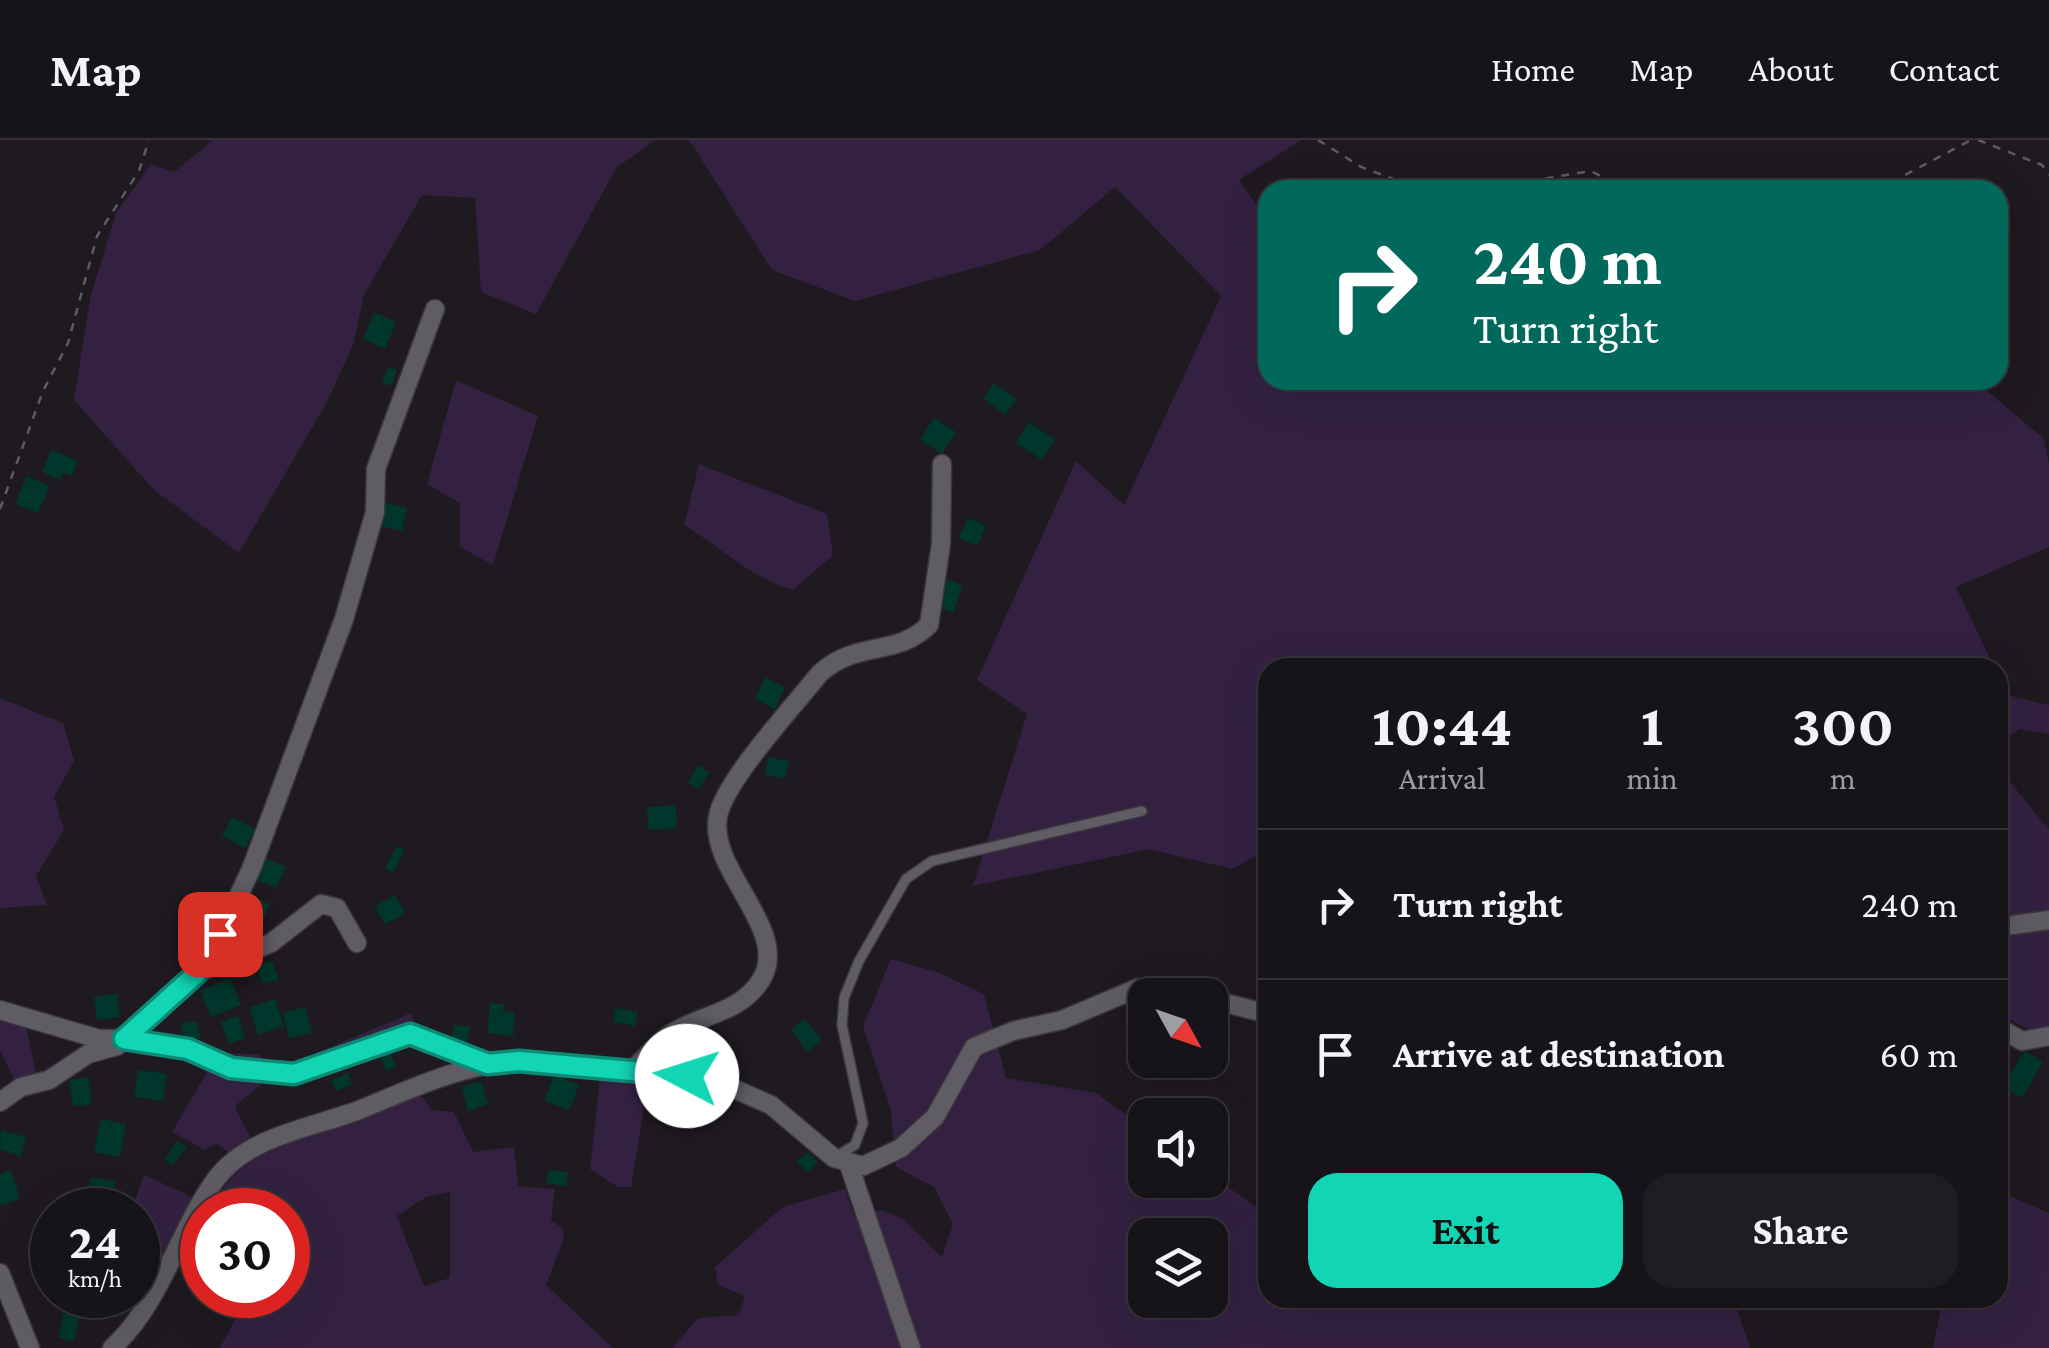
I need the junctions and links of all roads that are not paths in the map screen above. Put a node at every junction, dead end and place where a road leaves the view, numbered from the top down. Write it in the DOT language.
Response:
graph roads {
  1 [pos="435,308"];
  2 [pos="942,464"];
  3 [pos="1142,812"];
  4 [pos="2049,920"];
  5 [pos="2008,926"];
  6 [pos="357,943"];
  7 [pos="196,974"];
  8 [pos="1128,992"];
  9 [pos="1228,1004"];
  10 [pos="0,1010"];
  11 [pos="1258,1011"];
  12 [pos="2008,1033"];
  13 [pos="2049,1036"];
  14 [pos="124,1039"];
  15 [pos="488,1064"];
  16 [pos="631,1071"];
  17 [pos="0,1102"];
  18 [pos="842,1161"];
  19 [pos="0,1274"];
  20 [pos="30,1348"];
  21 [pos="112,1348"];
  22 [pos="911,1348"];
  1 -- 7 [label="street"];
  2 -- 16 [label="street"];
  3 -- 18 [label="lane"];
  4 -- 5 [label="street"];
  6 -- 7 [label="street"];
  7 -- 14 [label="street"];
  8 -- 18 [label="street"];
  9 -- 11 [label="street"];
  10 -- 14 [label="street"];
  12 -- 13 [label="street"];
  14 -- 15 [label="lane"];
  14 -- 17 [label="street"];
  15 -- 16 [label="street"];
  15 -- 21 [label="street"];
  16 -- 18 [label="street"];
  18 -- 22 [label="street"];
  19 -- 20 [label="street"];
}
